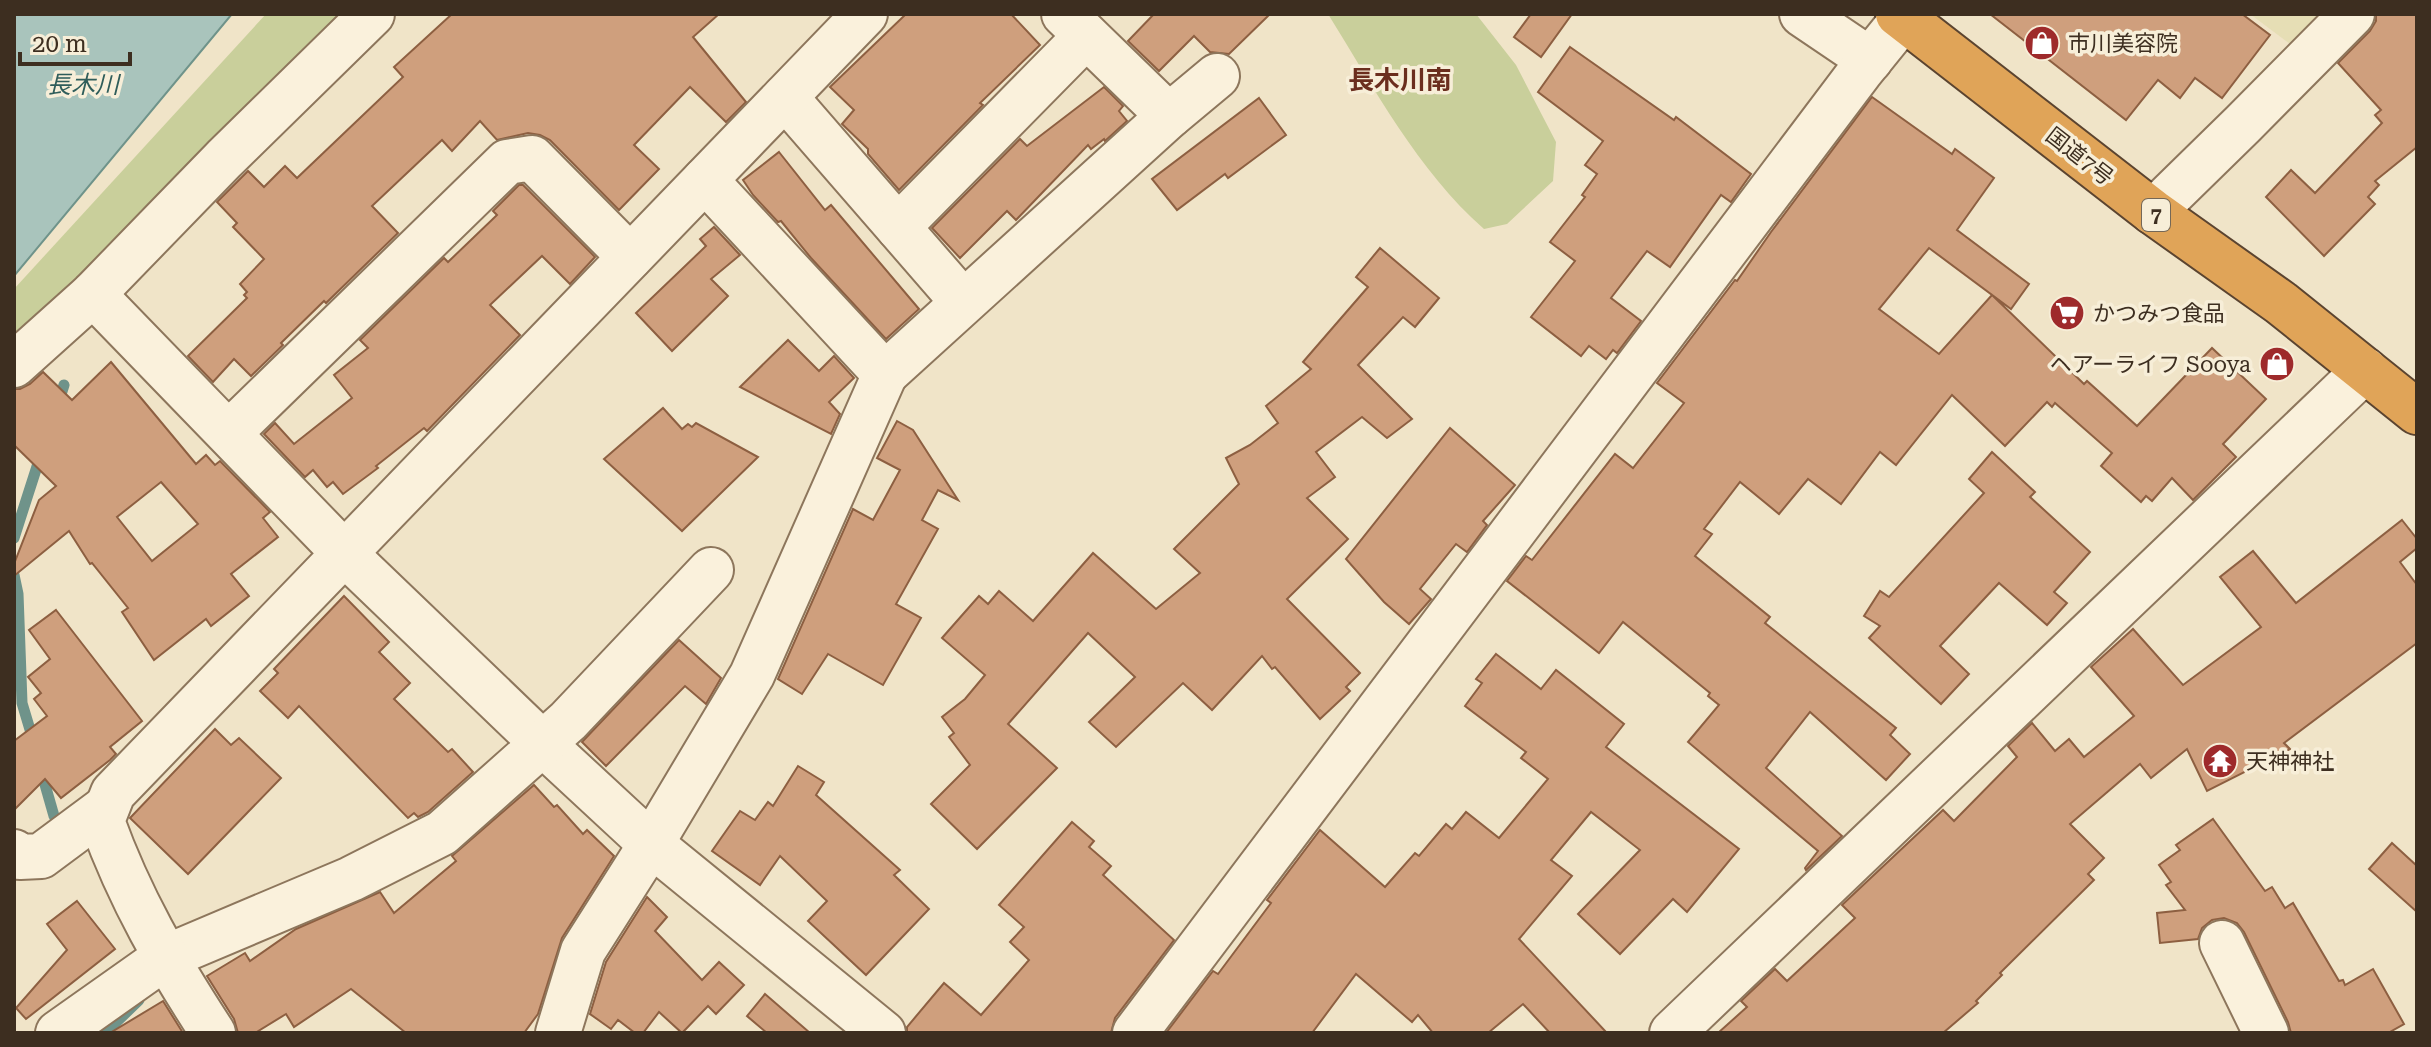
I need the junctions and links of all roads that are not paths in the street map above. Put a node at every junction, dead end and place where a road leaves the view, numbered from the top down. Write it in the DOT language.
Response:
graph roads {
  1 [pos="372,14"];
  2 [pos="865,14"];
  3 [pos="1802,14"];
  4 [pos="2352,14"];
  5 [pos="1903,16"];
  6 [pos="1075,25"];
  7 [pos="1870,60"];
  8 [pos="1217,76"];
  9 [pos="785,97"];
  10 [pos="1169,116"];
  11 [pos="705,180"];
  12 [pos="2153,212"];
  13 [pos="898,227"];
  14 [pos="630,257"];
  15 [pos="93,294"];
  16 [pos="963,302"];
  17 [pos="14,365"];
  18 [pos="2365,370"];
  19 [pos="885,374"];
  20 [pos="2417,412"];
  21 [pos="229,433"];
  22 [pos="344,553"];
  23 [pos="711,570"];
  24 [pos="542,743"];
  25 [pos="107,807"];
  26 [pos="651,844"];
  27 [pos="14,852"];
  28 [pos="2222,943"];
  29 [pos="164,958"];
  30 [pos="58,1033"];
  31 [pos="213,1033"];
  32 [pos="558,1033"];
  33 [pos="883,1033"];
  34 [pos="1135,1033"];
  35 [pos="1672,1033"];
  36 [pos="2266,1033"];
  1 -- 15 [label="street"];
  2 -- 9 [label="street"];
  3 -- 7 [label="street"];
  4 -- 12 [label="street"];
  5 -- 7 [label="street"];
  5 -- 12 [label="highway, 国道7号 / 7"];
  6 -- 10 [label="street"];
  6 -- 13 [label="street"];
  7 -- 34 [label="street"];
  8 -- 10 [label="street"];
  9 -- 11 [label="street"];
  9 -- 13 [label="street"];
  10 -- 16 [label="street"];
  11 -- 14 [label="street"];
  11 -- 19 [label="street"];
  12 -- 18 [label="highway, 国道7号 / 7"];
  13 -- 16 [label="street"];
  14 -- 21 [label="street"];
  14 -- 22 [label="street"];
  15 -- 17 [label="street"];
  15 -- 21 [label="street"];
  16 -- 19 [label="street"];
  18 -- 20 [label="highway, 国道7号 / 7"];
  18 -- 35 [label="street"];
  19 -- 26 [label="street"];
  21 -- 22 [label="street"];
  22 -- 24 [label="street"];
  22 -- 25 [label="street"];
  23 -- 24 [label="street"];
  24 -- 26 [label="street"];
  24 -- 29 [label="street"];
  25 -- 27 [label="street"];
  25 -- 29 [label="street"];
  26 -- 32 [label="street"];
  26 -- 33 [label="street"];
  28 -- 36 [label="street"];
  29 -- 30 [label="street"];
  29 -- 31 [label="street"];
}
